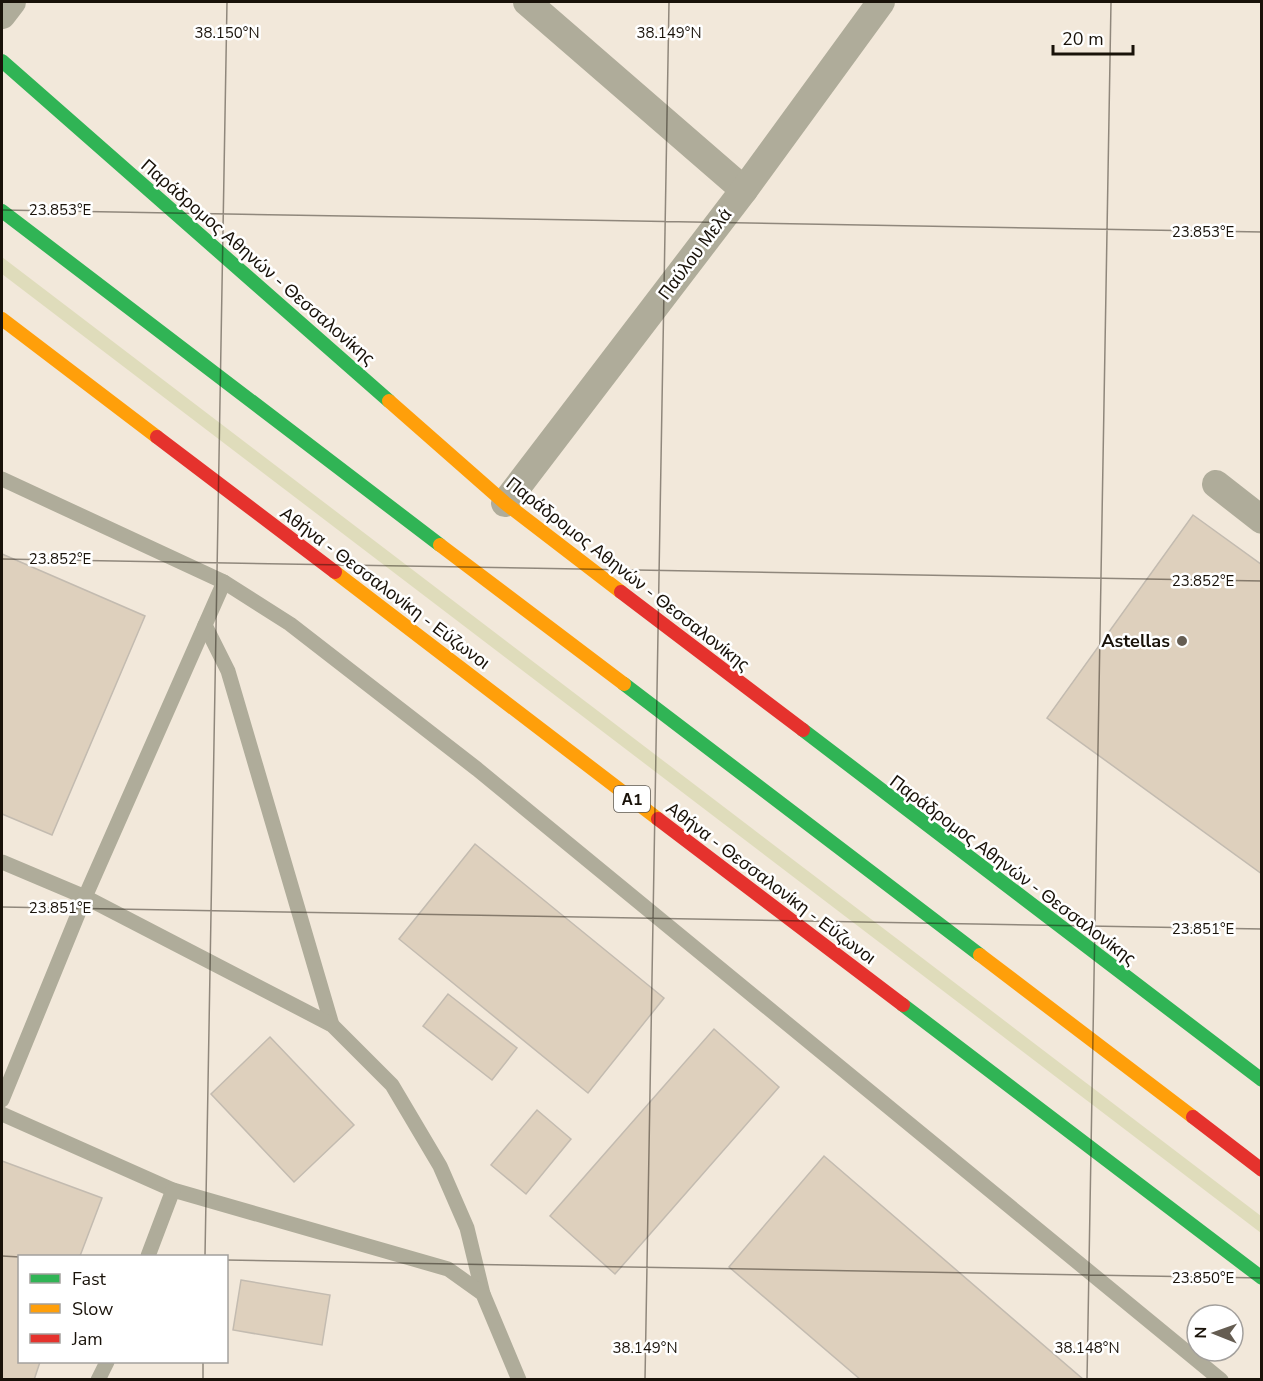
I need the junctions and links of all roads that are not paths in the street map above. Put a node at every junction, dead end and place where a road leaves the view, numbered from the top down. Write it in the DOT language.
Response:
graph roads {
  1 [pos="12,2"];
  2 [pos="527,2"];
  3 [pos="881,2"];
  4 [pos="2,15"];
  5 [pos="2,61"];
  6 [pos="744,190"];
  7 [pos="2,211"];
  8 [pos="2,319"];
  9 [pos="2,479"];
  10 [pos="1216,484"];
  11 [pos="505,502"];
  12 [pos="1262,520"];
  13 [pos="224,582"];
  14 [pos="205,625"];
  15 [pos="2,862"];
  16 [pos="85,897"];
  17 [pos="332,1025"];
  18 [pos="1262,1080"];
  19 [pos="2,1100"];
  20 [pos="2,1114"];
  21 [pos="1262,1170"];
  22 [pos="173,1190"];
  23 [pos="149,1255"];
  24 [pos="1262,1278"];
  25 [pos="483,1294"];
  26 [pos="106,1363"];
  27 [pos="98,1380"];
  28 [pos="519,1380"];
  29 [pos="1221,1380"];
  1 -- 4 [label="street"];
  2 -- 6 [label="street"];
  3 -- 6 [label="street, Παύλου Μελά"];
  5 -- 11 [label="main road, Παράδρομος Αθηνών - Θεσσαλονίκης"];
  6 -- 11 [label="street, Παύλου Μελά"];
  7 -- 21 [label="main road"];
  8 -- 24 [label="main road, Αθήνα - Θεσσαλονίκη - Εύζωνοι / Α1"];
  9 -- 13 [label="lane"];
  10 -- 12 [label="street"];
  11 -- 18 [label="main road, Παράδρομος Αθηνών - Θεσσαλονίκης"];
  13 -- 14 [label="lane"];
  13 -- 29 [label="lane"];
  14 -- 16 [label="lane"];
  14 -- 17 [label="lane"];
  15 -- 16 [label="lane"];
  16 -- 17 [label="lane"];
  16 -- 19 [label="lane"];
  17 -- 25 [label="lane"];
  20 -- 22 [label="lane"];
  22 -- 23 [label="lane"];
  22 -- 25 [label="lane"];
  25 -- 28 [label="lane"];
  26 -- 27 [label="lane"];
}
